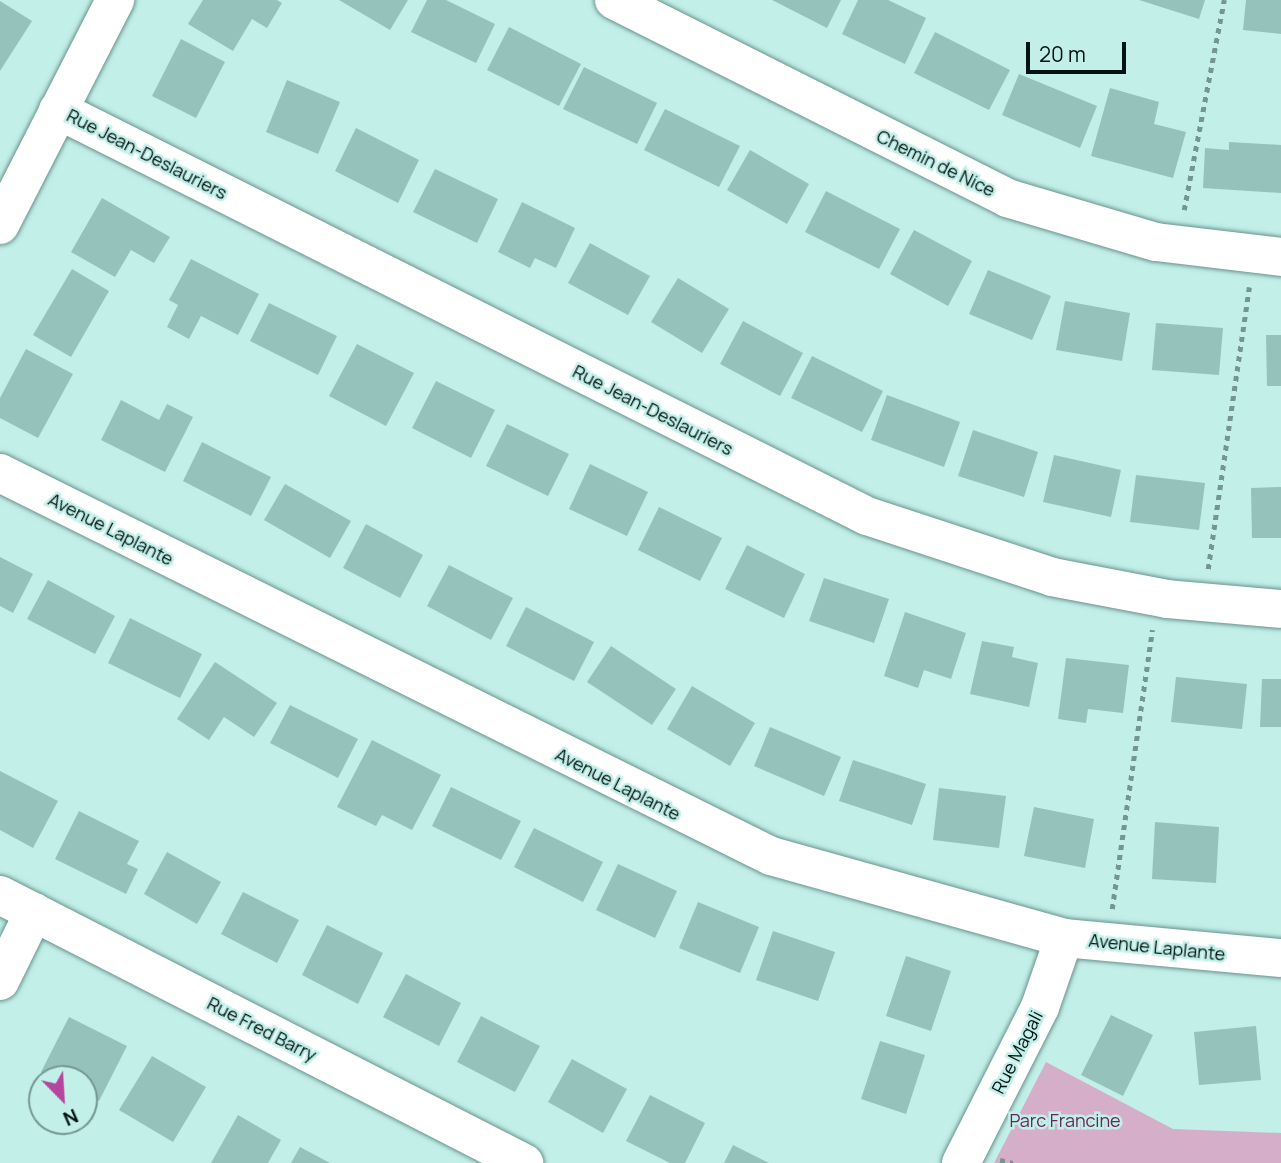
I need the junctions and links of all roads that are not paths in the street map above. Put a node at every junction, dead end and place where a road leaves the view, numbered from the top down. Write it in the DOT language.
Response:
graph roads {
  1 [pos="115,0"];
  2 [pos="614,0"];
  3 [pos="58,110"];
  4 [pos="0,225"];
  5 [pos="1281,257"];
  6 [pos="0,473"];
  7 [pos="1281,609"];
  8 [pos="0,895"];
  9 [pos="34,912"];
  10 [pos="1064,938"];
  11 [pos="1281,958"];
  12 [pos="0,981"];
  13 [pos="524,1163"];
  14 [pos="961,1163"];
  1 -- 3 [label="street"];
  2 -- 5 [label="street, Chemin de Nice"];
  3 -- 4 [label="street"];
  3 -- 7 [label="street, Rue Jean-Deslauriers"];
  6 -- 10 [label="street, Avenue Laplante"];
  8 -- 9 [label="street, Rue Fred Barry"];
  9 -- 12 [label="street"];
  9 -- 13 [label="street, Rue Fred Barry"];
  10 -- 11 [label="street, Avenue Laplante"];
  10 -- 14 [label="street, Rue Magali"];
}
